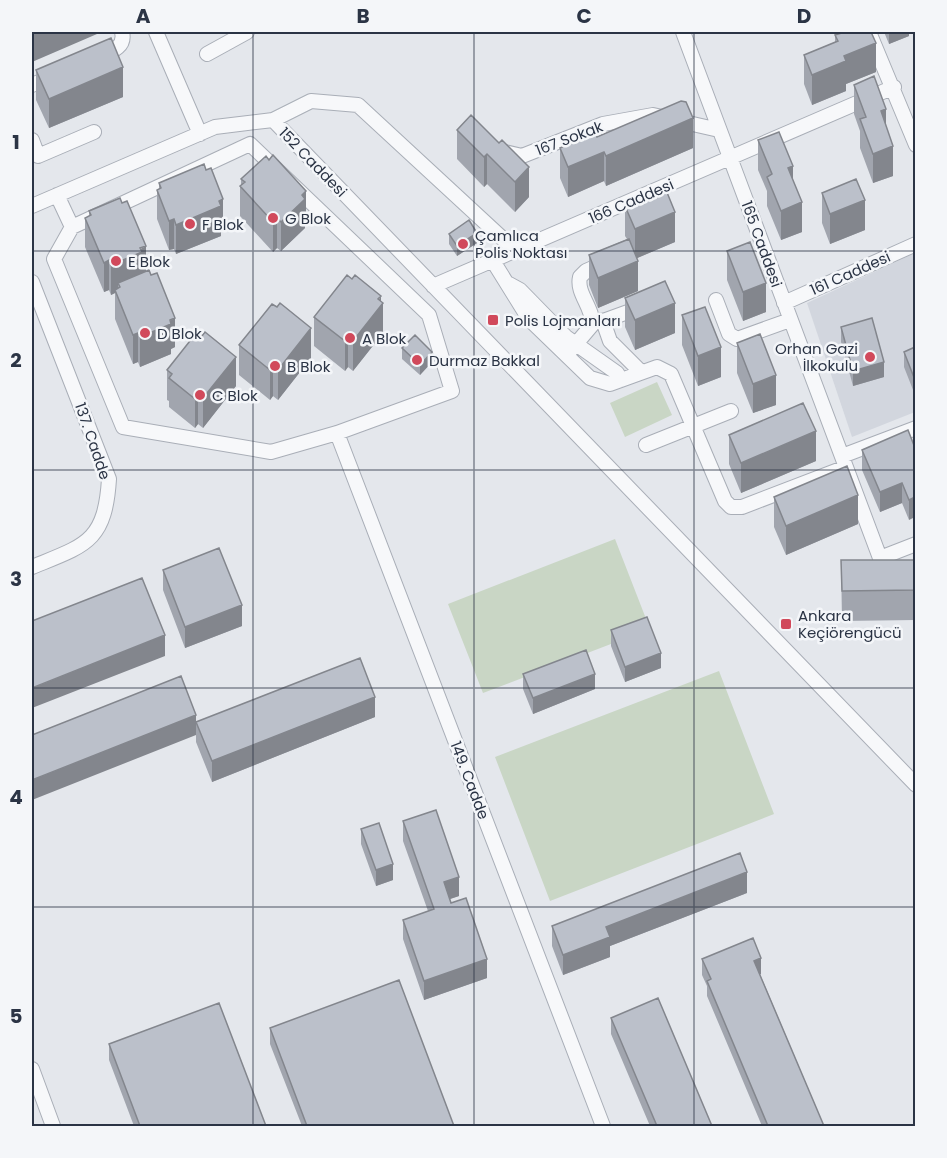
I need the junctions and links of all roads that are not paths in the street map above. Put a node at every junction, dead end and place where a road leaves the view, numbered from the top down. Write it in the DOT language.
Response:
graph roads {
  1 [pos="122,32"];
  2 [pos="156,32"];
  3 [pos="248,32"];
  4 [pos="683,32"];
  5 [pos="869,32"];
  6 [pos="207,54"];
  7 [pos="83,63"];
  8 [pos="62,72"];
  9 [pos="32,85"];
  10 [pos="894,87"];
  11 [pos="273,120"];
  12 [pos="719,130"];
  13 [pos="94,132"];
  14 [pos="200,134"];
  15 [pos="32,140"];
  16 [pos="915,145"];
  17 [pos="490,149"];
  18 [pos="730,158"];
  19 [pos="57,195"];
  20 [pos="32,206"];
  21 [pos="72,227"];
  22 [pos="915,244"];
  23 [pos="516,251"];
  24 [pos="493,261"];
  25 [pos="610,261"];
  26 [pos="32,282"];
  27 [pos="507,283"];
  28 [pos="433,286"];
  29 [pos="716,300"];
  30 [pos="784,303"];
  31 [pos="636,309"];
  32 [pos="598,320"];
  33 [pos="790,320"];
  34 [pos="576,345"];
  35 [pos="565,357"];
  36 [pos="641,372"];
  37 [pos="621,380"];
  38 [pos="731,411"];
  39 [pos="694,426"];
  40 [pos="915,428"];
  41 [pos="338,433"];
  42 [pos="646,445"];
  43 [pos="844,461"];
  44 [pos="915,544"];
  45 [pos="32,567"];
  46 [pos="915,785"];
  47 [pos="32,1070"];
  48 [pos="53,1126"];
  49 [pos="603,1126"];
  1 -- 7 [label="street"];
  2 -- 14 [label="street"];
  3 -- 6 [label="street"];
  4 -- 12 [label="street, 165 Caddesi"];
  5 -- 10 [label="street"];
  8 -- 9 [label="street"];
  10 -- 16 [label="street"];
  10 -- 18 [label="street, 166 Caddesi"];
  11 -- 14 [label="street, 152 Caddesi"];
  11 -- 23 [label="street"];
  11 -- 28 [label="street, 152 Caddesi"];
  12 -- 17 [label="street, 167 Sokak"];
  12 -- 18 [label="street, 165 Caddesi"];
  13 -- 15 [label="street"];
  14 -- 19 [label="street, 152 Caddesi"];
  18 -- 23 [label="street, 166 Caddesi"];
  18 -- 30 [label="street, 165 Caddesi"];
  19 -- 20 [label="street, 152 Caddesi"];
  19 -- 21 [label="street"];
  21 -- 41 [label="street"];
  21 -- 41 [label="street"];
  22 -- 30 [label="street, 161 Caddesi"];
  23 -- 24 [label="street, 166 Caddesi"];
  24 -- 27 [label="street"];
  24 -- 28 [label="street, 166 Caddesi"];
  25 -- 32 [label="street"];
  26 -- 45 [label="street, 137. Cadde"];
  27 -- 34 [label="street"];
  27 -- 35 [label="street"];
  28 -- 46 [label="street, 152 Caddesi"];
  29 -- 33 [label="street"];
  30 -- 33 [label="street, 165 Caddesi"];
  31 -- 32 [label="street"];
  32 -- 34 [label="street"];
  32 -- 36 [label="street"];
  33 -- 43 [label="street, 165 Caddesi"];
  34 -- 35 [label="street"];
  34 -- 37 [label="street"];
  35 -- 37 [label="street"];
  36 -- 37 [label="street"];
  36 -- 39 [label="street"];
  38 -- 39 [label="street"];
  39 -- 42 [label="street"];
  39 -- 43 [label="street"];
  40 -- 43 [label="street"];
  41 -- 49 [label="street, 149. Cadde"];
  43 -- 44 [label="street, 165 Caddesi"];
  47 -- 48 [label="street"];
}
